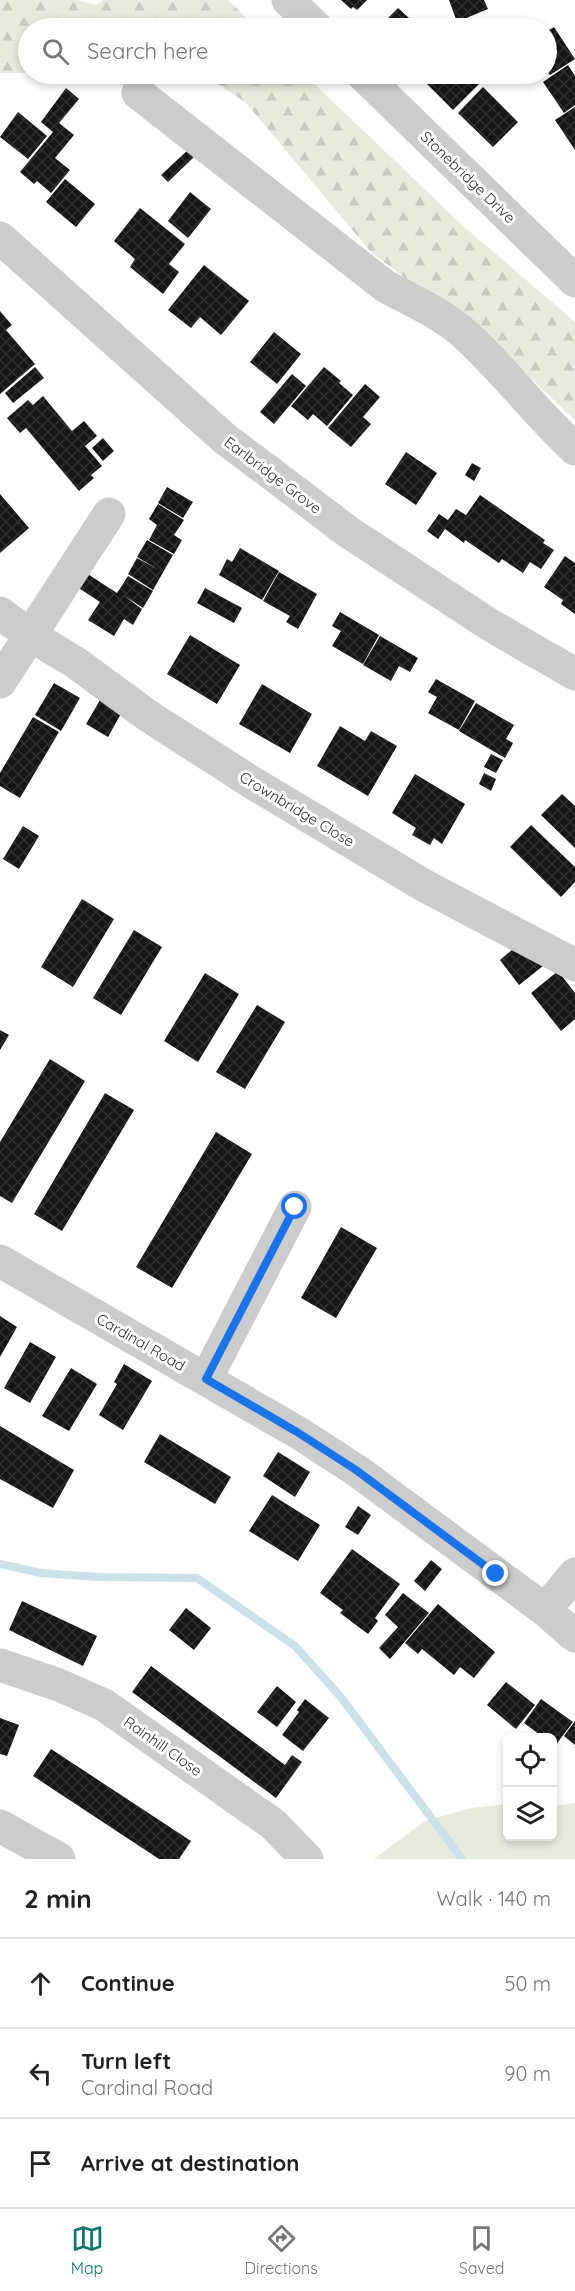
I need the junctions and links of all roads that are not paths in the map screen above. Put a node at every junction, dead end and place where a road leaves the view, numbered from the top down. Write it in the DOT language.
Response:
graph roads {
  1 [pos="288,0"];
  2 [pos="306,18"];
  3 [pos="372,84"];
  4 [pos="138,93"];
  5 [pos="0,238"];
  6 [pos="575,281"];
  7 [pos="575,449"];
  8 [pos="109,514"];
  9 [pos="0,613"];
  10 [pos="30,634"];
  11 [pos="575,674"];
  12 [pos="0,682"];
  13 [pos="575,965"];
  14 [pos="295,1207"];
  15 [pos="0,1261"];
  16 [pos="206,1379"];
  17 [pos="575,1574"];
  18 [pos="545,1610"];
  19 [pos="575,1636"];
  20 [pos="0,1665"];
  21 [pos="0,1826"];
  22 [pos="59,1859"];
  23 [pos="307,1859"];
  1 -- 2 [label="street"];
  3 -- 6 [label="street, Stonebridge Drive"];
  4 -- 7 [label="street"];
  5 -- 11 [label="street, Earlbridge Grove"];
  8 -- 10 [label="street"];
  9 -- 10 [label="street, Crownbridge Close"];
  10 -- 12 [label="street"];
  10 -- 13 [label="street, Crownbridge Close"];
  14 -- 16 [label="street"];
  15 -- 16 [label="street, Cardinal Road"];
  16 -- 18 [label="street, Cardinal Road"];
  17 -- 18 [label="street"];
  18 -- 19 [label="street, Cardinal Road"];
  20 -- 23 [label="street, Rainhill Close"];
  21 -- 22 [label="street"];
}
